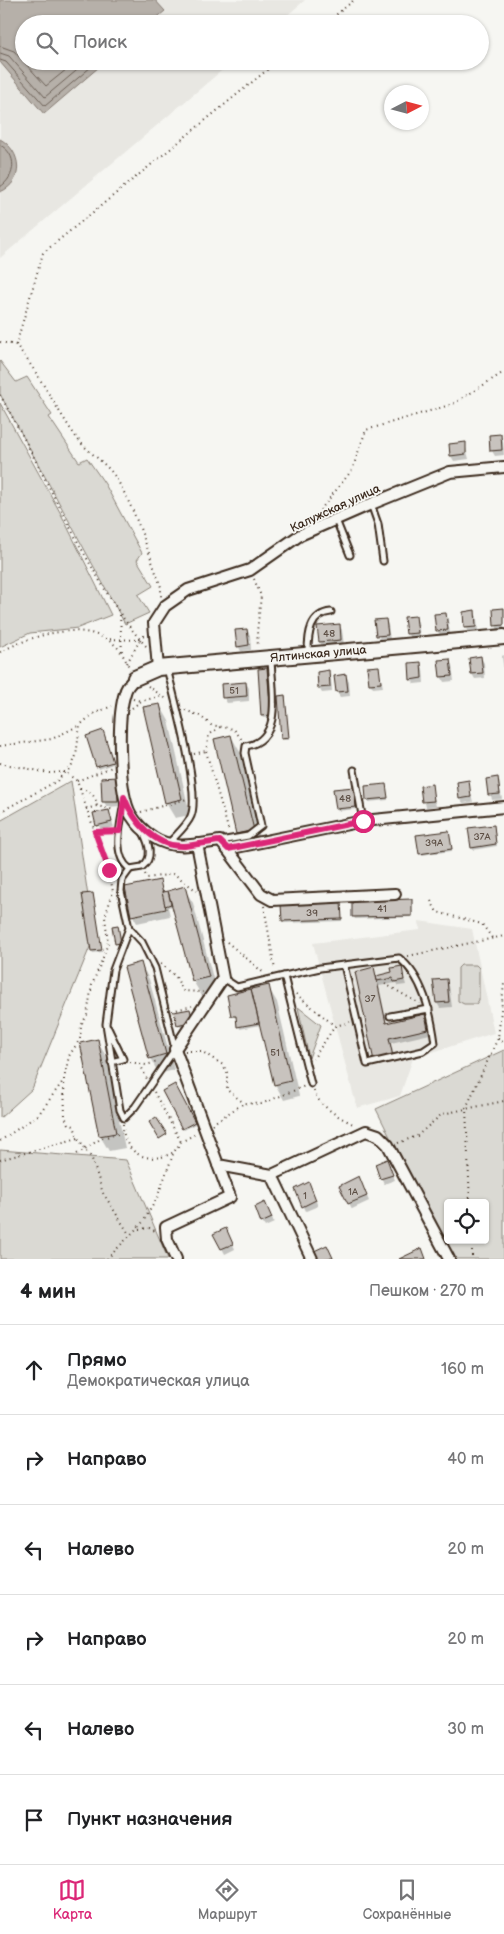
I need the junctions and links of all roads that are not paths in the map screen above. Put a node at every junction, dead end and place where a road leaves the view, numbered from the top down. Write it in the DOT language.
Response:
graph roads {
  1 [pos="504,467"];
  2 [pos="371,504"];
  3 [pos="336,519"];
  4 [pos="350,555"];
  5 [pos="383,561"];
  6 [pos="331,612"];
  7 [pos="504,637"];
  8 [pos="308,655"];
  9 [pos="265,659"];
  10 [pos="161,664"];
  11 [pos="135,678"];
  12 [pos="354,770"];
  13 [pos="504,807"];
  14 [pos="127,813"];
  15 [pos="363,821"];
  16 [pos="140,825"];
  17 [pos="226,843"];
  18 [pos="168,844"];
  19 [pos="197,844"];
  20 [pos="130,868"];
  21 [pos="395,894"];
  22 [pos="129,928"];
  23 [pos="344,966"];
  24 [pos="284,976"];
  25 [pos="223,978"];
  26 [pos="428,1009"];
  27 [pos="390,1016"];
  28 [pos="106,1024"];
  29 [pos="175,1049"];
  30 [pos="111,1062"];
  31 [pos="311,1084"];
  32 [pos="218,1165"];
  33 [pos="272,1176"];
  34 [pos="176,1259"];
  35 [pos="312,1259"];
  36 [pos="449,1259"];
  1 -- 2 [label="street, Калужская улица"];
  2 -- 3 [label="street, Калужская улица"];
  2 -- 5 [label="lane"];
  3 -- 4 [label="lane"];
  3 -- 10 [label="street, Калужская улица"];
  6 -- 8 [label="lane"];
  7 -- 8 [label="street, Ялтинская улица"];
  8 -- 9 [label="street, Ялтинская улица"];
  9 -- 10 [label="street, Ялтинская улица"];
  9 -- 17 [label="lane"];
  10 -- 11 [label="street, Ялтинская улица"];
  10 -- 18 [label="lane"];
  11 -- 14 [label="street"];
  12 -- 15 [label="lane"];
  13 -- 15 [label="street"];
  14 -- 16 [label="street"];
  14 -- 20 [label="lane"];
  15 -- 17 [label="street"];
  16 -- 18 [label="street"];
  16 -- 20 [label="lane"];
  17 -- 19 [label="street"];
  17 -- 21 [label="street"];
  18 -- 19 [label="street"];
  19 -- 25 [label="street"];
  20 -- 22 [label="lane"];
  22 -- 28 [label="lane"];
  22 -- 29 [label="lane"];
  23 -- 24 [label="lane"];
  23 -- 26 [label="lane"];
  23 -- 26 [label="lane"];
  24 -- 25 [label="lane"];
  24 -- 31 [label="lane"];
  25 -- 29 [label="street"];
  26 -- 27 [label="lane"];
  28 -- 30 [label="lane"];
  28 -- 30 [label="lane"];
  29 -- 30 [label="lane"];
  29 -- 32 [label="street"];
  32 -- 33 [label="street"];
  32 -- 34 [label="street"];
  33 -- 35 [label="street"];
  33 -- 36 [label="street"];
}
